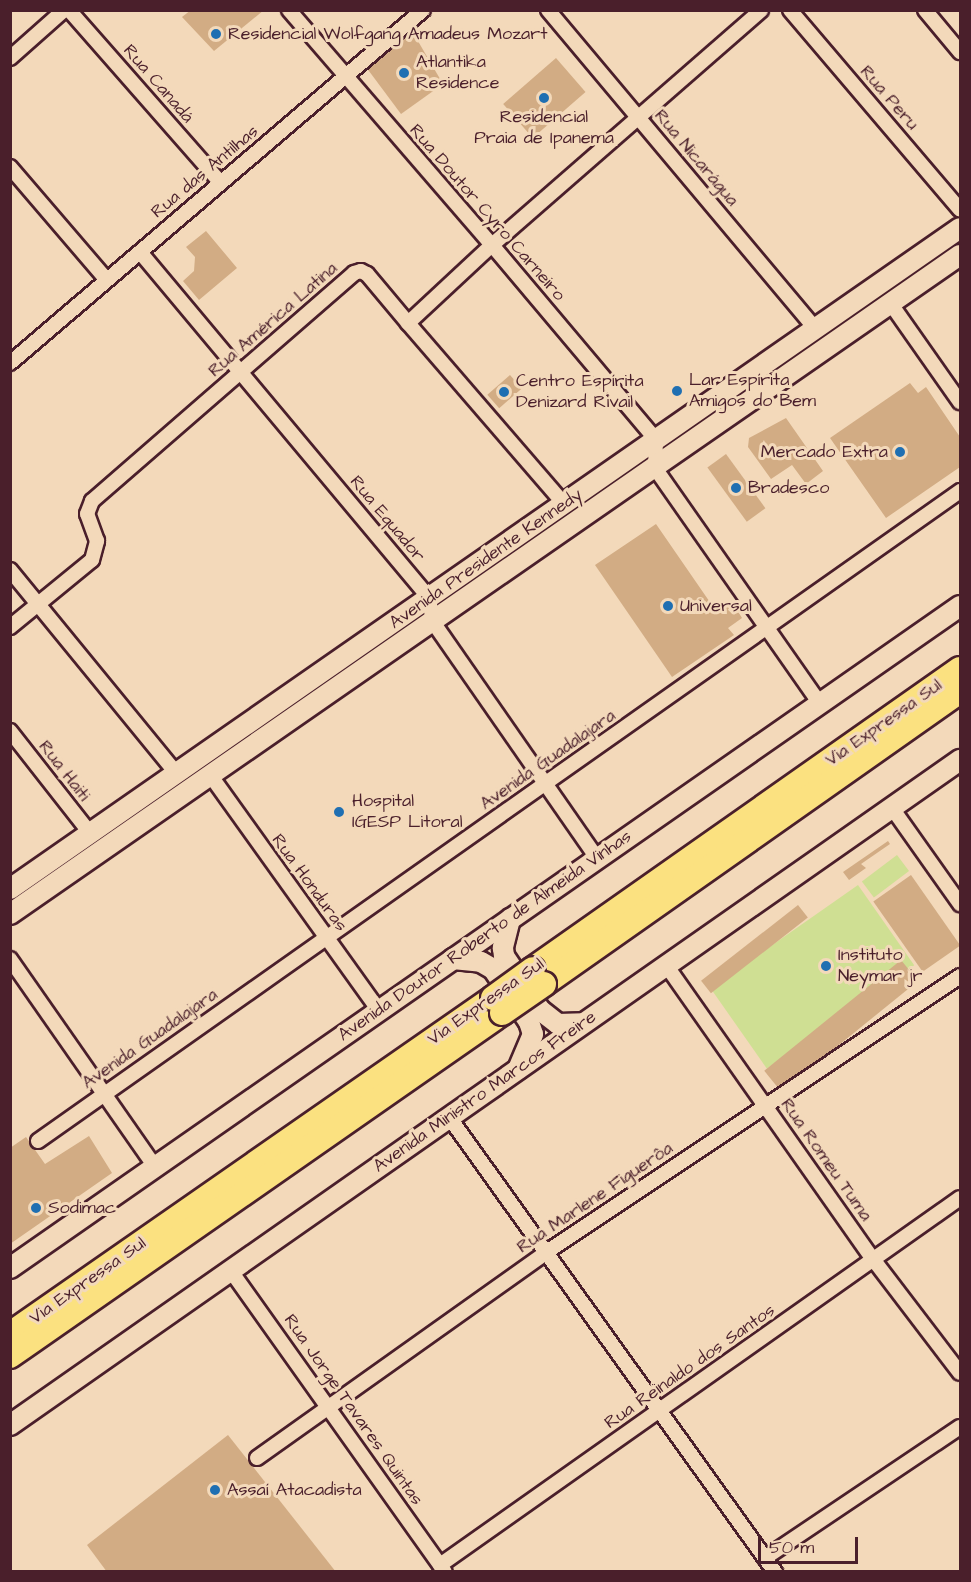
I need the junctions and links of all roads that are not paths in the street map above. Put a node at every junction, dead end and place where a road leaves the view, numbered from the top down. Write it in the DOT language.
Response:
graph roads {
  1 [pos="64,10"];
  2 [pos="69,10"];
  3 [pos="289,10"];
  4 [pos="423,10"];
  5 [pos="548,10"];
  6 [pos="760,10"];
  7 [pos="790,10"];
  8 [pos="925,10"];
  9 [pos="960,52"];
  10 [pos="10,58"];
  11 [pos="345,78"];
  12 [pos="639,118"];
  13 [pos="10,167"];
  14 [pos="220,182"];
  15 [pos="960,210"];
  16 [pos="960,228"];
  17 [pos="492,245"];
  18 [pos="140,252"];
  19 [pos="960,255"];
  20 [pos="106,279"];
  21 [pos="891,304"];
  22 [pos="408,323"];
  23 [pos="816,329"];
  24 [pos="10,363"];
  25 [pos="240,371"];
  26 [pos="960,402"];
  27 [pos="656,441"];
  28 [pos="654,468"];
  29 [pos="960,491"];
  30 [pos="564,504"];
  31 [pos="10,570"];
  32 [pos="429,598"];
  33 [pos="38,604"];
  34 [pos="960,606"];
  35 [pos="433,622"];
  36 [pos="10,627"];
  37 [pos="766,628"];
  38 [pos="960,669"];
  39 [pos="960,692"];
  40 [pos="820,704"];
  41 [pos="10,731"];
  42 [pos="960,760"];
  43 [pos="176,773"];
  44 [pos="211,776"];
  45 [pos="545,783"];
  46 [pos="892,808"];
  47 [pos="90,834"];
  48 [pos="597,858"];
  49 [pos="10,889"];
  50 [pos="960,903"];
  51 [pos="10,915"];
  52 [pos="510,919"];
  53 [pos="326,938"];
  54 [pos="453,958"];
  55 [pos="10,959"];
  56 [pos="666,965"];
  57 [pos="960,976"];
  58 [pos="538,977"];
  59 [pos="498,1005"];
  60 [pos="379,1011"];
  61 [pos="583,1023"];
  62 [pos="518,1069"];
  63 [pos="104,1094"];
  64 [pos="765,1105"];
  65 [pos="450,1117"];
  66 [pos="38,1141"];
  67 [pos="155,1167"];
  68 [pos="960,1198"];
  69 [pos="545,1253"];
  70 [pos="873,1259"];
  71 [pos="10,1268"];
  72 [pos="231,1271"];
  73 [pos="10,1334"];
  74 [pos="10,1356"];
  75 [pos="960,1374"];
  76 [pos="329,1407"];
  77 [pos="659,1410"];
  78 [pos="10,1425"];
  79 [pos="960,1427"];
  80 [pos="257,1458"];
  81 [pos="765,1558"];
  82 [pos="442,1568"];
  83 [pos="775,1572"];
  1 -- 10 [label="street"];
  2 -- 14 [label="street, Rua Canadá"];
  3 -- 11 [label="street, Rua Doutor Cyro Carneiro"];
  4 -- 11 [label="street, Rua das Antilhas"];
  5 -- 12 [label="street, Rua Nicarágua"];
  6 -- 12 [label="street"];
  7 -- 15 [label="street, Rua Peru"];
  8 -- 9 [label="street"];
  11 -- 14 [label="street, Rua das Antilhas"];
  11 -- 17 [label="street, Rua Doutor Cyro Carneiro"];
  12 -- 17 [label="street"];
  12 -- 23 [label="street, Rua Nicarágua"];
  13 -- 20 [label="street"];
  14 -- 18 [label="street, Rua das Antilhas"];
  16 -- 23 [label="main road, Avenida Presidente Kennedy"];
  17 -- 22 [label="street"];
  17 -- 27 [label="street, Rua Doutor Cyro Carneiro"];
  18 -- 20 [label="street, Rua das Antilhas"];
  18 -- 25 [label="street, Rua Equador"];
  19 -- 21 [label="main road, Avenida Presidente Kennedy"];
  20 -- 24 [label="street, Rua das Antilhas"];
  21 -- 26 [label="street"];
  21 -- 28 [label="main road, Avenida Presidente Kennedy"];
  22 -- 25 [label="street, Rua América Latina"];
  22 -- 30 [label="street"];
  23 -- 27 [label="main road, Avenida Presidente Kennedy"];
  25 -- 32 [label="street, Rua Equador"];
  25 -- 33 [label="street, Rua América Latina"];
  27 -- 28 [label="street"];
  27 -- 30 [label="main road, Avenida Presidente Kennedy"];
  28 -- 35 [label="main road, Avenida Presidente Kennedy"];
  28 -- 37 [label="street"];
  29 -- 37 [label="street, Avenida Guadalajara"];
  30 -- 32 [label="main road, Avenida Presidente Kennedy"];
  31 -- 33 [label="street"];
  32 -- 35 [label="street"];
  32 -- 43 [label="main road, Avenida Presidente Kennedy"];
  33 -- 36 [label="street, Rua América Latina"];
  33 -- 43 [label="street"];
  34 -- 40 [label="main road, Avenida Doutor Roberto de Almeida Vinhas"];
  35 -- 44 [label="main road, Avenida Presidente Kennedy"];
  35 -- 45 [label="street"];
  37 -- 40 [label="street"];
  37 -- 45 [label="street, Avenida Guadalajara"];
  38 -- 58 [label="highway, Via Expressa Sul"];
  39 -- 58 [label="highway, Via Expressa Sul"];
  40 -- 48 [label="main road, Avenida Doutor Roberto de Almeida Vinhas"];
  41 -- 47 [label="street, Rua Haiti"];
  42 -- 46 [label="main road, Avenida Ministro Marcos Freire"];
  43 -- 47 [label="main road, Avenida Presidente Kennedy"];
  44 -- 51 [label="main road, Avenida Presidente Kennedy"];
  44 -- 53 [label="street, Rua Honduras"];
  45 -- 48 [label="street"];
  45 -- 53 [label="street, Avenida Guadalajara"];
  46 -- 50 [label="street"];
  46 -- 56 [label="main road, Avenida Ministro Marcos Freire"];
  47 -- 49 [label="main road, Avenida Presidente Kennedy"];
  48 -- 52 [label="main road, Avenida Doutor Roberto de Almeida Vinhas"];
  52 -- 54 [label="main road, Avenida Doutor Roberto de Almeida Vinhas"];
  52 -- 61 [label="main road"];
  53 -- 60 [label="street, Rua Honduras"];
  53 -- 63 [label="street, Avenida Guadalajara"];
  54 -- 60 [label="main road, Avenida Doutor Roberto de Almeida Vinhas"];
  54 -- 62 [label="main road"];
  55 -- 63 [label="street"];
  56 -- 61 [label="main road, Avenida Ministro Marcos Freire"];
  56 -- 64 [label="street, Rua Romeu Tuma"];
  57 -- 64 [label="street, Rua Marlene Figuerôa"];
  58 -- 59 [label="highway, Via Expressa Sul, bridge"];
  59 -- 73 [label="highway, Via Expressa Sul"];
  59 -- 74 [label="highway, Via Expressa Sul"];
  60 -- 67 [label="main road, Avenida Doutor Roberto de Almeida Vinhas"];
  61 -- 62 [label="main road, Avenida Ministro Marcos Freire"];
  62 -- 65 [label="main road, Avenida Ministro Marcos Freire"];
  63 -- 66 [label="street, Avenida Guadalajara"];
  63 -- 67 [label="street"];
  64 -- 69 [label="street, Rua Marlene Figuerôa"];
  64 -- 70 [label="street, Rua Romeu Tuma"];
  65 -- 69 [label="street"];
  65 -- 72 [label="main road, Avenida Ministro Marcos Freire"];
  67 -- 71 [label="main road, Avenida Doutor Roberto de Almeida Vinhas"];
  68 -- 70 [label="street, Rua Reinaldo dos Santos"];
  69 -- 76 [label="street, Rua Marlene Figuerôa"];
  69 -- 77 [label="street"];
  70 -- 75 [label="street, Rua Romeu Tuma"];
  70 -- 77 [label="street, Rua Reinaldo dos Santos"];
  72 -- 76 [label="street, Rua Jorge Tavares Quintas"];
  72 -- 78 [label="main road, Avenida Ministro Marcos Freire"];
  76 -- 80 [label="street, Rua Marlene Figuerôa"];
  76 -- 82 [label="street, Rua Jorge Tavares Quintas"];
  77 -- 81 [label="street"];
  77 -- 82 [label="street, Rua Reinaldo dos Santos"];
  79 -- 81 [label="street"];
  81 -- 83 [label="street"];
}
